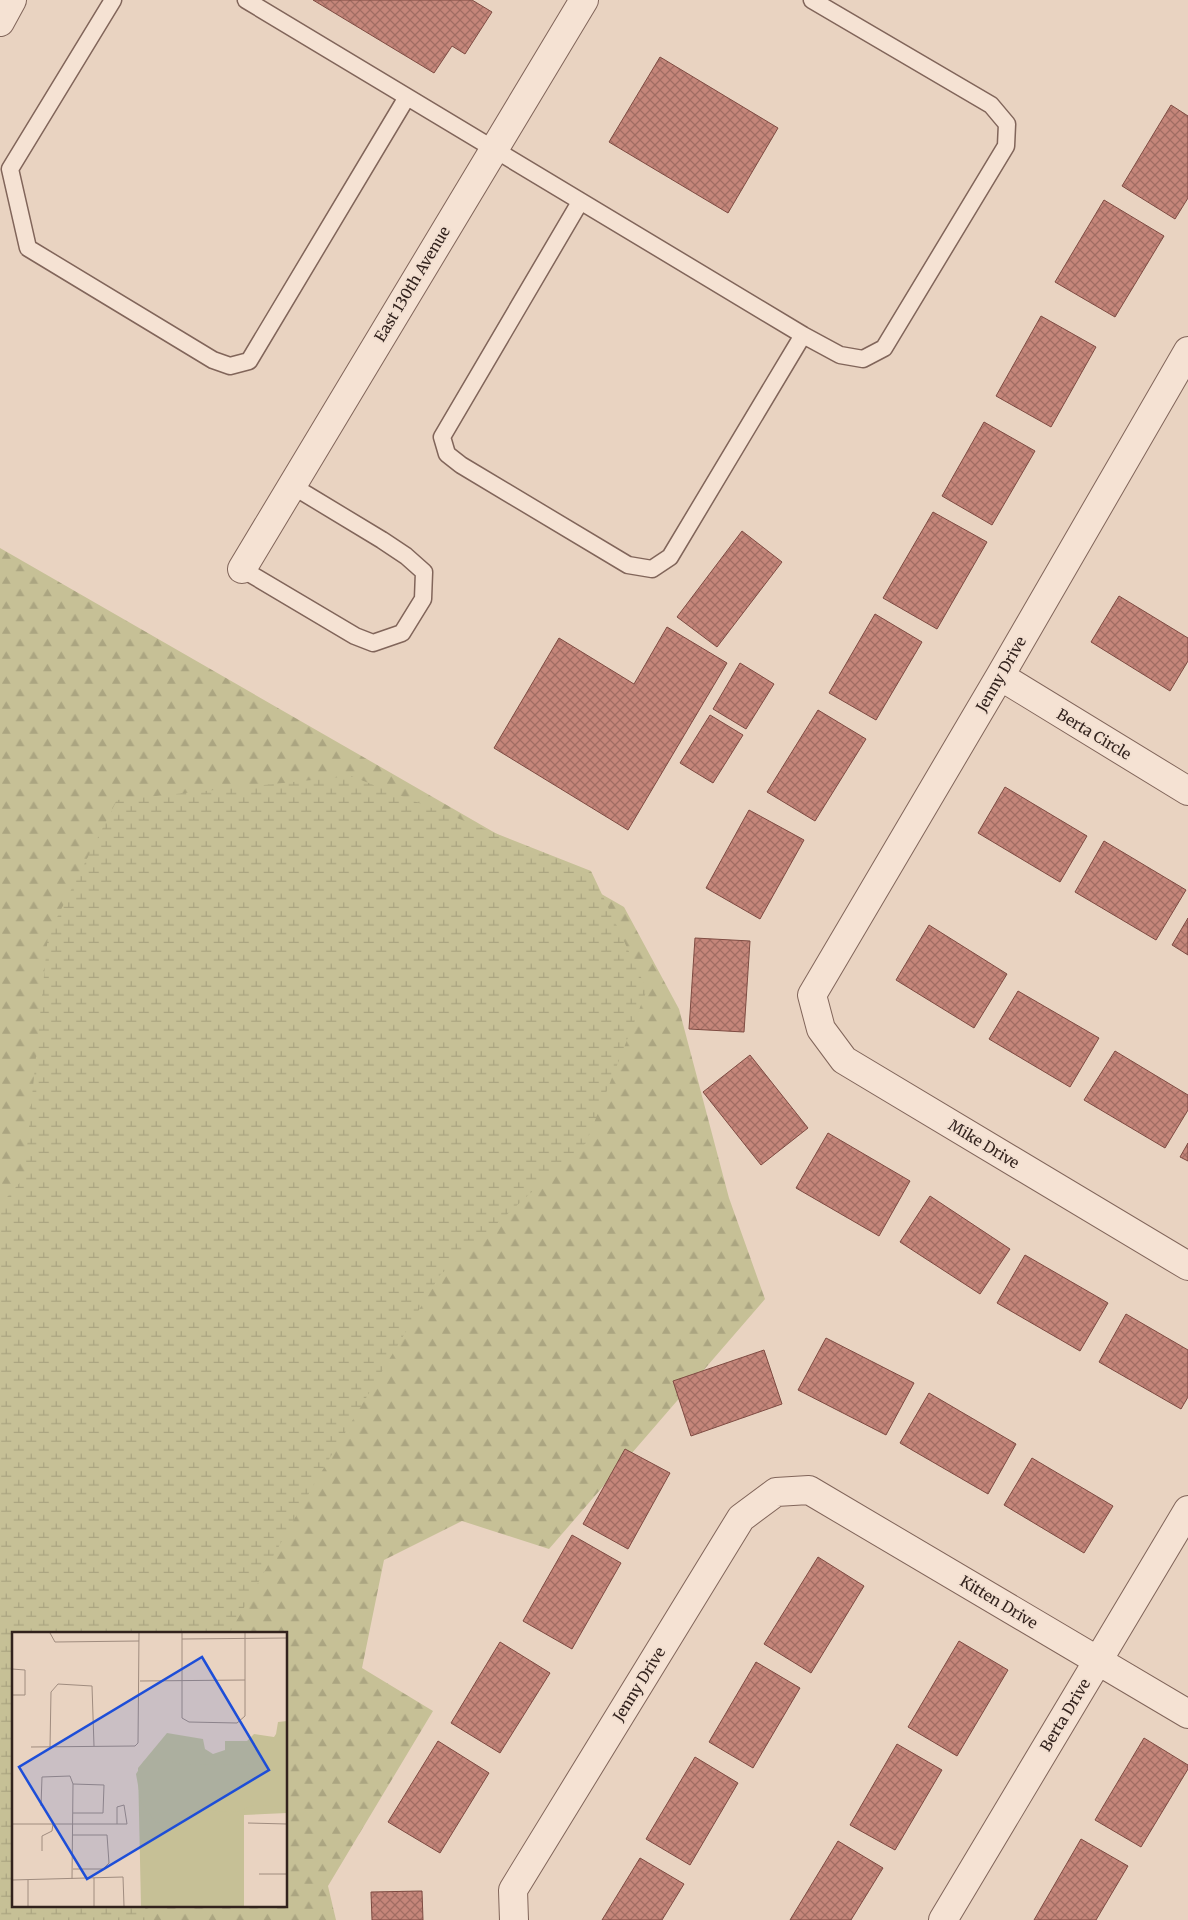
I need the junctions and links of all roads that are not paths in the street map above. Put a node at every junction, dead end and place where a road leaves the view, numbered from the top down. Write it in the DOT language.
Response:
graph roads {
  1 [pos="12,0"];
  2 [pos="113,0"];
  3 [pos="246,0"];
  4 [pos="584,0"];
  5 [pos="812,0"];
  6 [pos="0,22"];
  7 [pos="407,97"];
  8 [pos="493,150"];
  9 [pos="580,202"];
  10 [pos="803,334"];
  11 [pos="1188,351"];
  12 [pos="291,486"];
  13 [pos="242,569"];
  14 [pos="1000,676"];
  15 [pos="1188,791"];
  16 [pos="812,995"];
  17 [pos="1188,1266"];
  18 [pos="809,1490"];
  19 [pos="1188,1510"];
  20 [pos="1098,1660"];
  21 [pos="1188,1714"];
  22 [pos="514,1920"];
  23 [pos="942,1920"];
  1 -- 6 [label="street"];
  2 -- 7 [label="lane"];
  3 -- 7 [label="lane"];
  4 -- 8 [label="street, East 130th Avenue"];
  5 -- 10 [label="lane"];
  7 -- 8 [label="lane"];
  8 -- 9 [label="lane"];
  8 -- 12 [label="street, East 130th Avenue"];
  9 -- 10 [label="lane"];
  9 -- 10 [label="lane"];
  11 -- 14 [label="street, Jenny Drive"];
  12 -- 13 [label="street, East 130th Avenue"];
  12 -- 13 [label="lane"];
  14 -- 15 [label="street, Berta Circle"];
  14 -- 16 [label="street, Jenny Drive"];
  16 -- 17 [label="street, Mike Drive"];
  18 -- 20 [label="street, Kitten Drive"];
  18 -- 22 [label="street, Jenny Drive"];
  19 -- 20 [label="street, Berta Drive"];
  20 -- 21 [label="street, Kitten Drive"];
  20 -- 23 [label="street, Berta Drive"];
}
